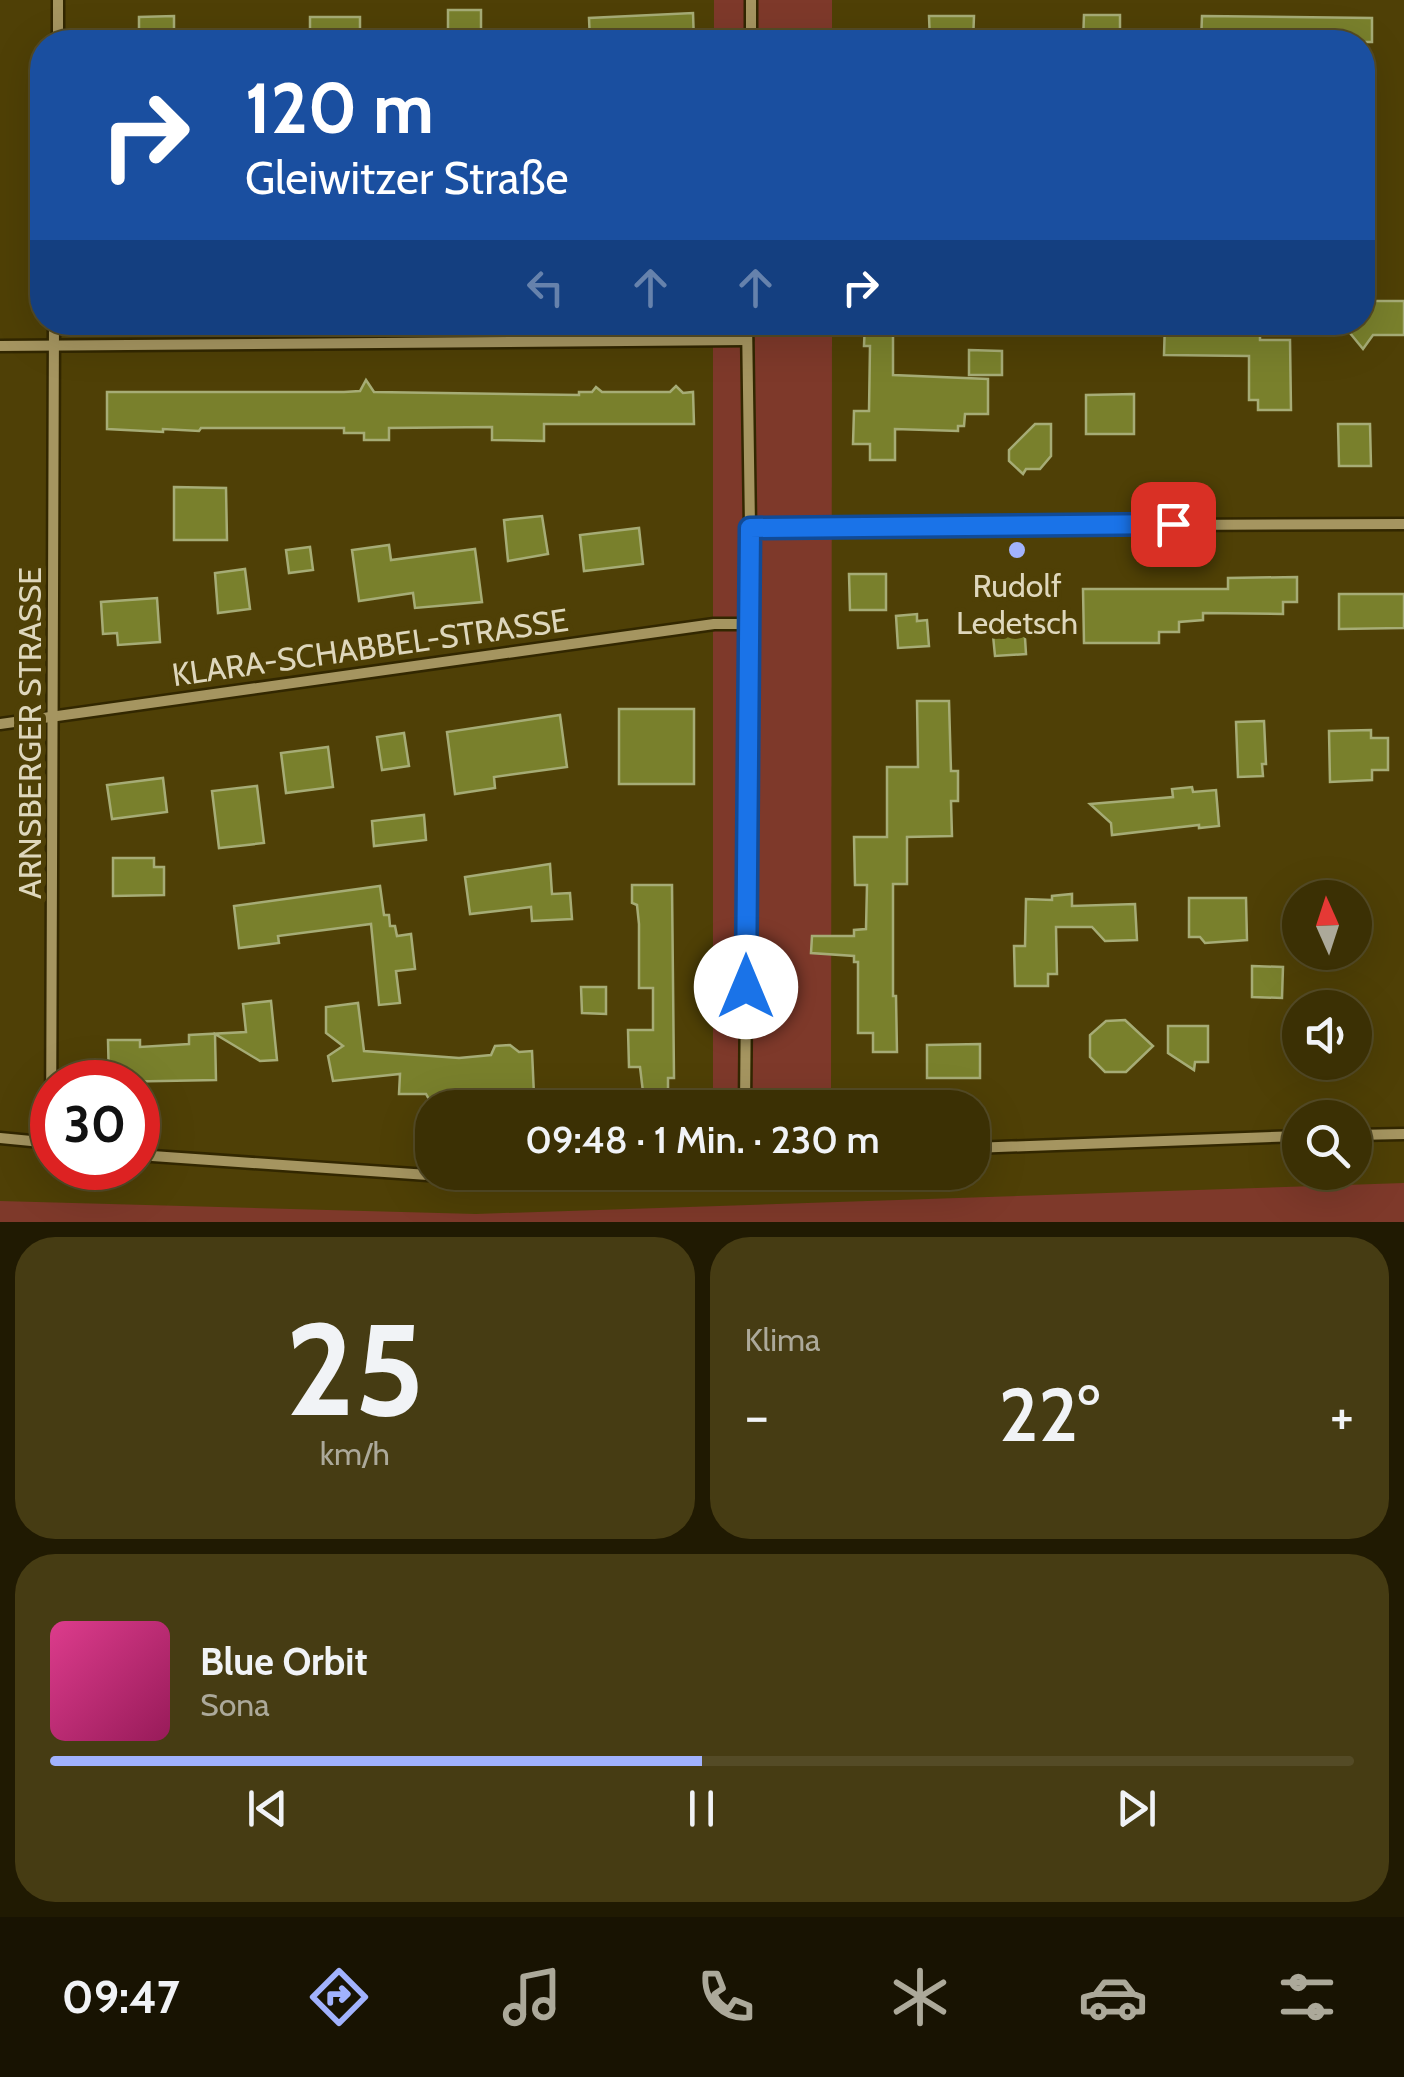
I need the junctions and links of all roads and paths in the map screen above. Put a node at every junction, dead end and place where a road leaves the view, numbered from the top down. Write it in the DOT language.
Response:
graph roads {
  1 [pos="58,0"];
  2 [pos="751,0"];
  3 [pos="58,30"];
  4 [pos="750,30"];
  5 [pos="54,335"];
  6 [pos="747,335"];
  7 [pos="747,340"];
  8 [pos="0,346"];
  9 [pos="54,347"];
  10 [pos="1404,524"];
  11 [pos="750,528"];
  12 [pos="748,624"];
  13 [pos="55,717"];
  14 [pos="0,724"];
  15 [pos="53,1060"];
  16 [pos="745,1090"];
  17 [pos="1404,1134"];
  18 [pos="1372,1135"];
  19 [pos="1282,1137"];
  20 [pos="0,1138"];
  21 [pos="30,1141"];
  22 [pos="990,1147"];
  23 [pos="160,1157"];
  24 [pos="415,1175"];
  1 -- 3 [label="street"];
  2 -- 4 [label="street"];
  5 -- 9 [label="street, ARNSBERGER STRASSE"];
  6 -- 7 [label="street"];
  7 -- 9 [label="street"];
  7 -- 11 [label="street"];
  8 -- 9 [label="street"];
  9 -- 13 [label="street, ARNSBERGER STRASSE"];
  10 -- 11 [label="street"];
  11 -- 12 [label="street"];
  12 -- 13 [label="street, KLARA-SCHABBEL-STRASSE"];
  12 -- 16 [label="street"];
  13 -- 14 [label="street, KLARA-SCHABBEL-STRASSE"];
  13 -- 15 [label="street, ARNSBERGER STRASSE"];
  17 -- 18 [label="street"];
  19 -- 22 [label="street"];
  20 -- 21 [label="street"];
  23 -- 24 [label="street"];
}
